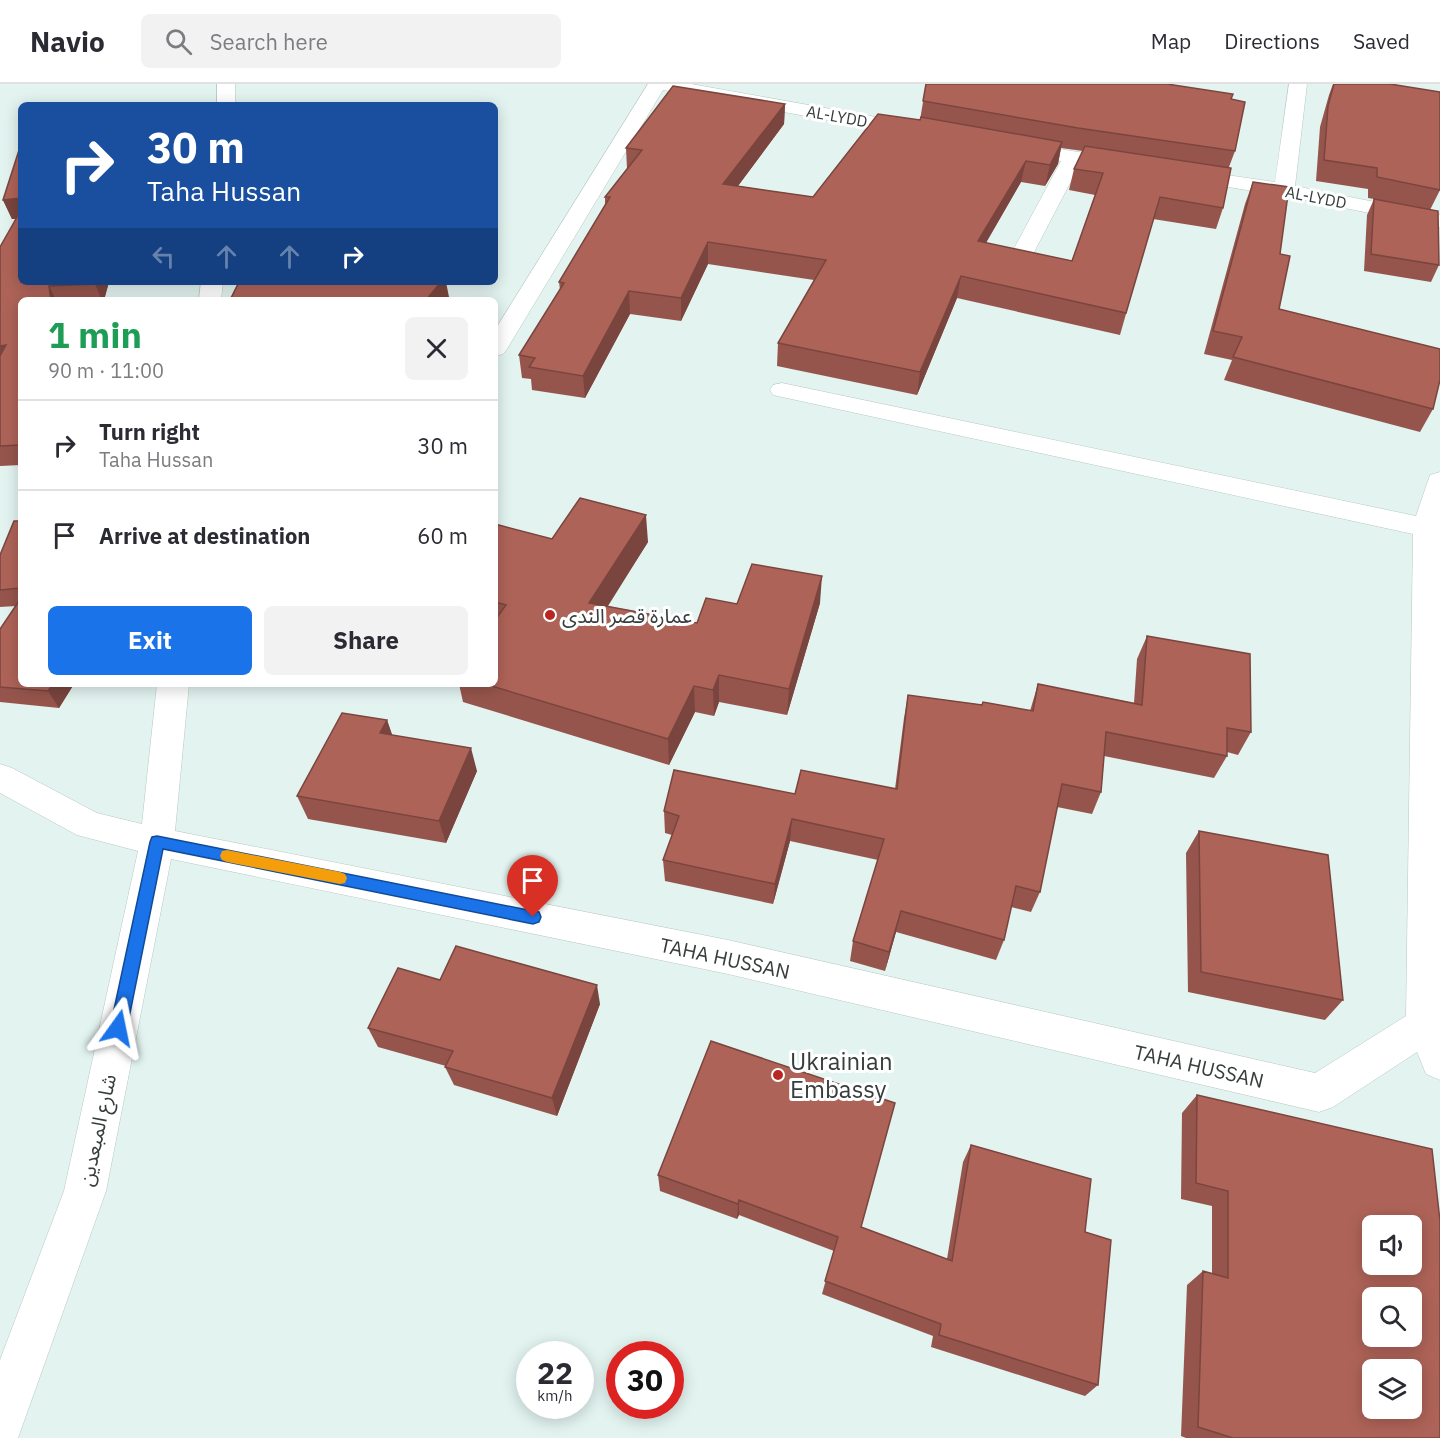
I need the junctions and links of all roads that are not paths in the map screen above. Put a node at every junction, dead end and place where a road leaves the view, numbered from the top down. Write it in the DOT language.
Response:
graph roads {
  1 [pos="226,84"];
  2 [pos="658,84"];
  3 [pos="1298,84"];
  4 [pos="226,102"];
  5 [pos="935,133"];
  6 [pos="992,143"];
  7 [pos="1073,158"];
  8 [pos="1143,168"];
  9 [pos="1167,172"];
  10 [pos="1284,190"];
  11 [pos="1440,221"];
  12 [pos="1021,256"];
  13 [pos="498,344"];
  14 [pos="782,390"];
  15 [pos="1440,481"];
  16 [pos="1427,528"];
  17 [pos="173,687"];
  18 [pos="0,777"];
  19 [pos="157,842"];
  20 [pos="1433,1022"];
  21 [pos="1440,1061"];
  22 [pos="0,1423"];
  1 -- 4 [label="street"];
  2 -- 5 [label="street, AL-LYDD"];
  2 -- 13 [label="street"];
  3 -- 10 [label="street"];
  6 -- 7 [label="street"];
  7 -- 8 [label="street"];
  7 -- 12 [label="street"];
  9 -- 10 [label="street, AL-LYDD"];
  10 -- 11 [label="street, AL-LYDD"];
  14 -- 16 [label="street"];
  15 -- 16 [label="street"];
  16 -- 20 [label="street"];
  17 -- 19 [label="street, شارع المبعدين"];
  18 -- 19 [label="street, TAHA HUSSAN"];
  19 -- 20 [label="street, TAHA HUSSAN"];
  19 -- 22 [label="street, شارع المبعدين"];
  20 -- 21 [label="street"];
}
